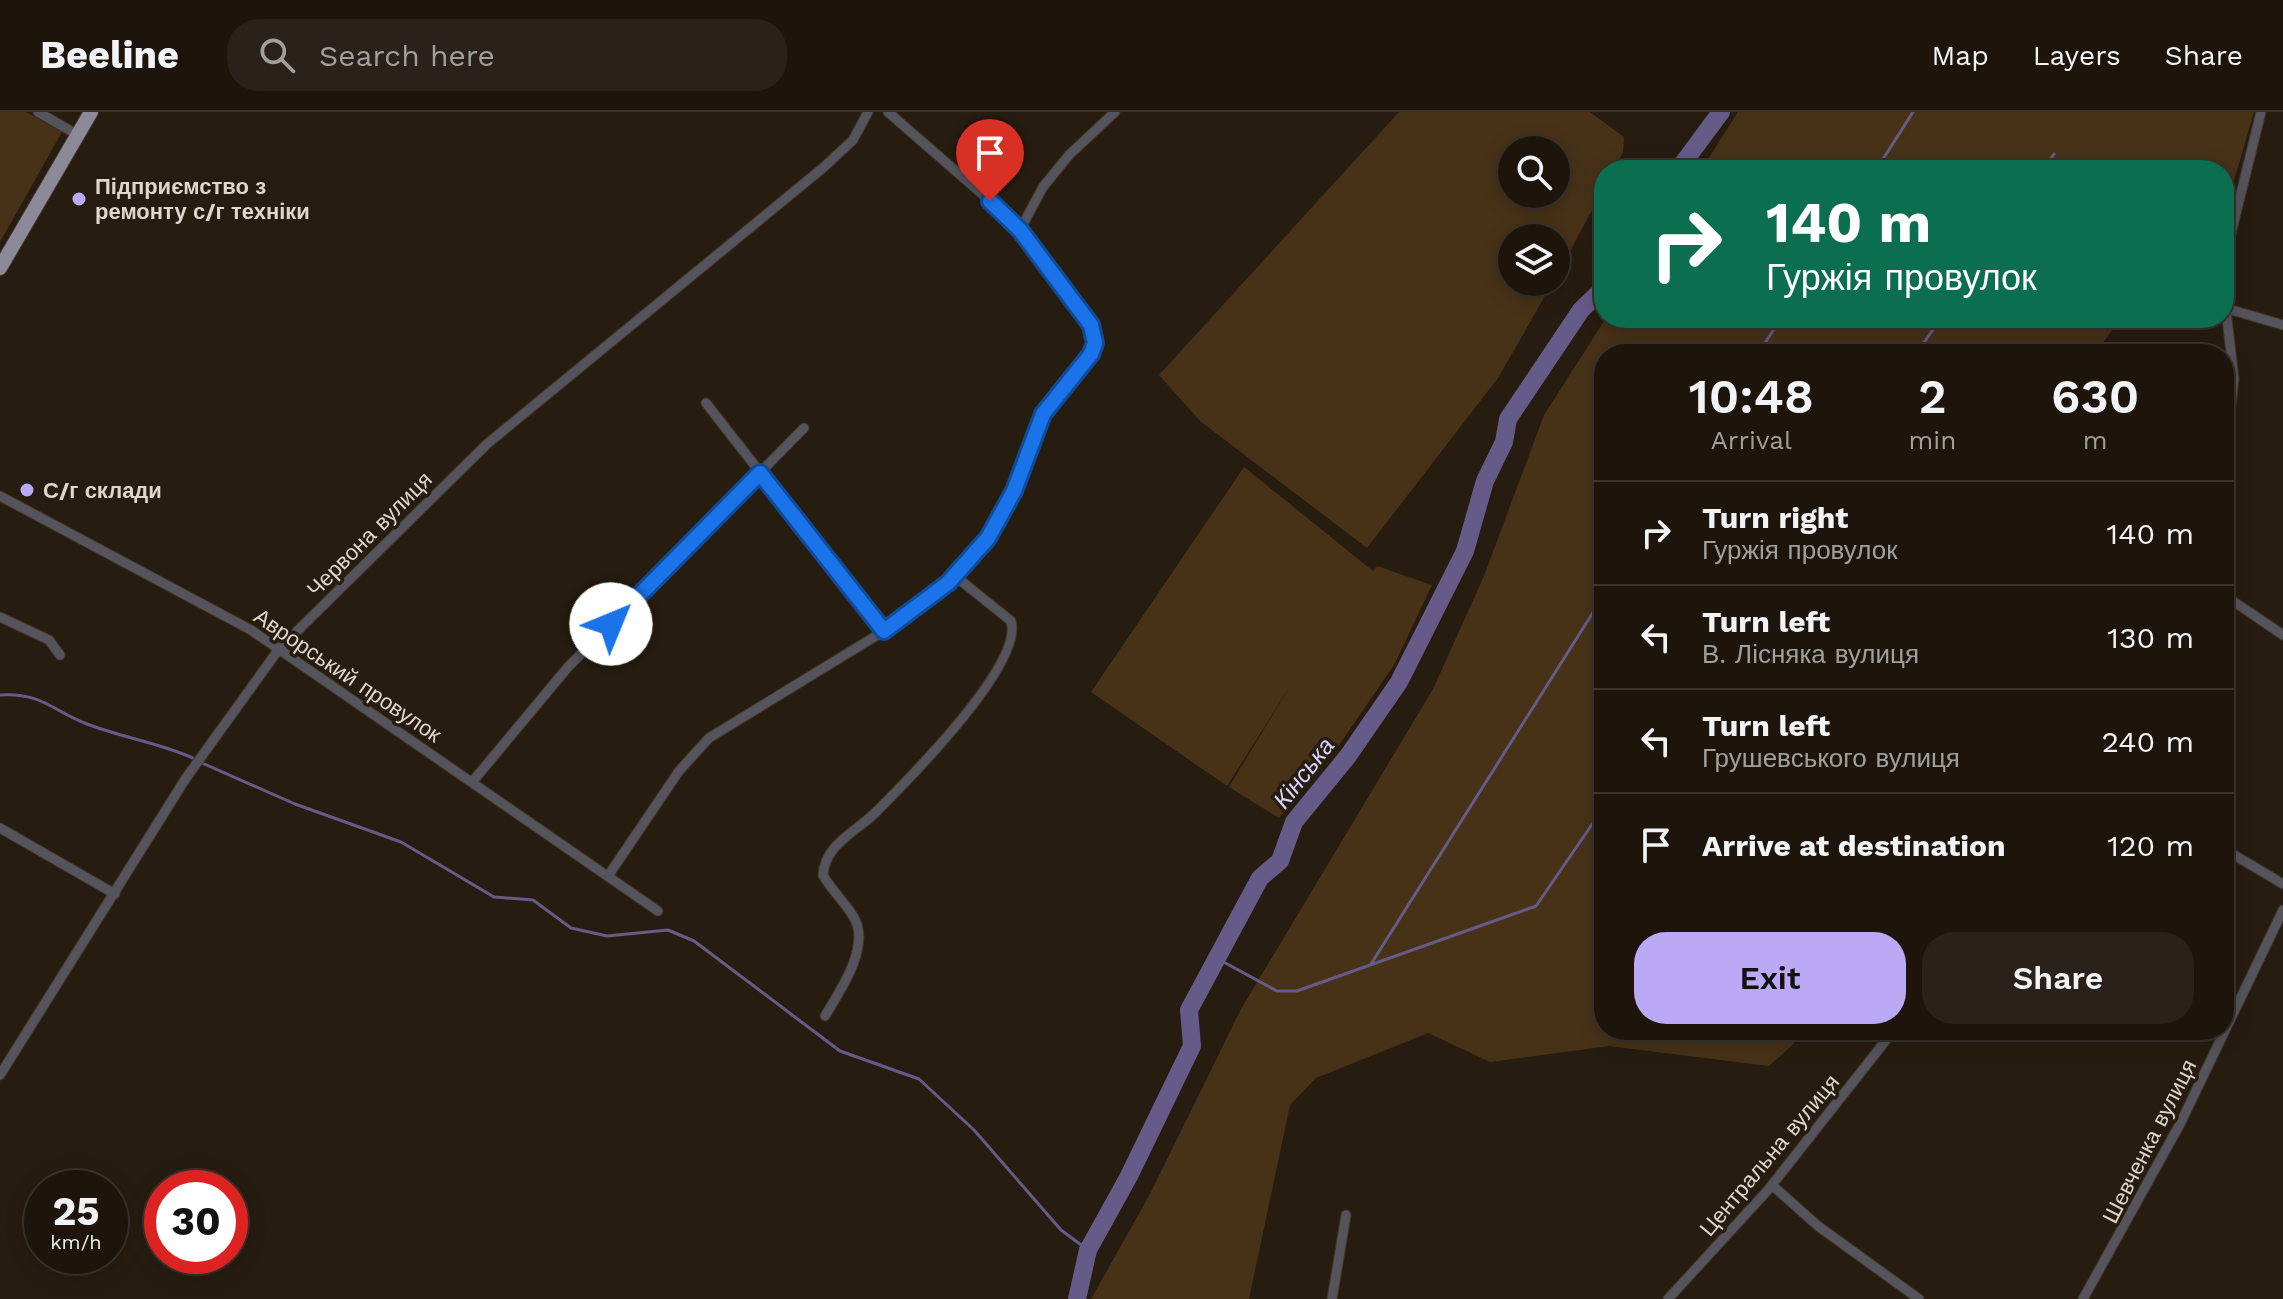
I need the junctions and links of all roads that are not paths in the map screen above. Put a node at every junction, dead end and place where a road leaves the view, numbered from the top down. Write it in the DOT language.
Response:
graph roads {
  1 [pos="38,112"];
  2 [pos="91,112"];
  3 [pos="868,112"];
  4 [pos="888,112"];
  5 [pos="1115,112"];
  6 [pos="2261,112"];
  7 [pos="78,135"];
  8 [pos="2234,221"];
  9 [pos="1020,230"];
  10 [pos="0,268"];
  11 [pos="2234,311"];
  12 [pos="2283,325"];
  13 [pos="706,403"];
  14 [pos="804,428"];
  15 [pos="760,473"];
  16 [pos="0,496"];
  17 [pos="955,576"];
  18 [pos="2234,602"];
  19 [pos="0,617"];
  20 [pos="884,631"];
  21 [pos="2283,635"];
  22 [pos="279,649"];
  23 [pos="60,655"];
  24 [pos="473,781"];
  25 [pos="0,828"];
  26 [pos="2234,855"];
  27 [pos="608,876"];
  28 [pos="2283,884"];
  29 [pos="115,894"];
  30 [pos="2283,910"];
  31 [pos="658,911"];
  32 [pos="2234,1012"];
  33 [pos="825,1016"];
  34 [pos="1886,1040"];
  35 [pos="2220,1040"];
  36 [pos="0,1075"];
  37 [pos="1772,1185"];
  38 [pos="1346,1215"];
  39 [pos="1913,1297"];
  40 [pos="1332,1299"];
  41 [pos="1668,1299"];
  42 [pos="2083,1299"];
  1 -- 7 [label="street"];
  2 -- 7 [label="main road"];
  3 -- 22 [label="street, Червона вулиця"];
  4 -- 9 [label="street"];
  5 -- 9 [label="street"];
  6 -- 8 [label="street"];
  7 -- 10 [label="main road"];
  9 -- 17 [label="street"];
  11 -- 12 [label="street"];
  13 -- 15 [label="street"];
  14 -- 15 [label="street"];
  15 -- 20 [label="street"];
  15 -- 24 [label="street"];
  16 -- 22 [label="street, Аврорський провулок"];
  17 -- 20 [label="street"];
  17 -- 33 [label="street"];
  18 -- 21 [label="street"];
  19 -- 23 [label="street"];
  20 -- 27 [label="street"];
  22 -- 24 [label="street, Аврорський провулок"];
  22 -- 29 [label="street, Червона вулиця"];
  24 -- 27 [label="street, Аврорський провулок"];
  25 -- 29 [label="street"];
  26 -- 28 [label="street"];
  27 -- 31 [label="street, Аврорський провулок"];
  29 -- 36 [label="street, Червона вулиця"];
  30 -- 32 [label="street, Шевченка вулиця"];
  34 -- 37 [label="street, Центральна вулиця"];
  35 -- 42 [label="street, Шевченка вулиця"];
  37 -- 39 [label="street"];
  37 -- 41 [label="street, Центральна вулиця"];
  38 -- 40 [label="street"];
}
